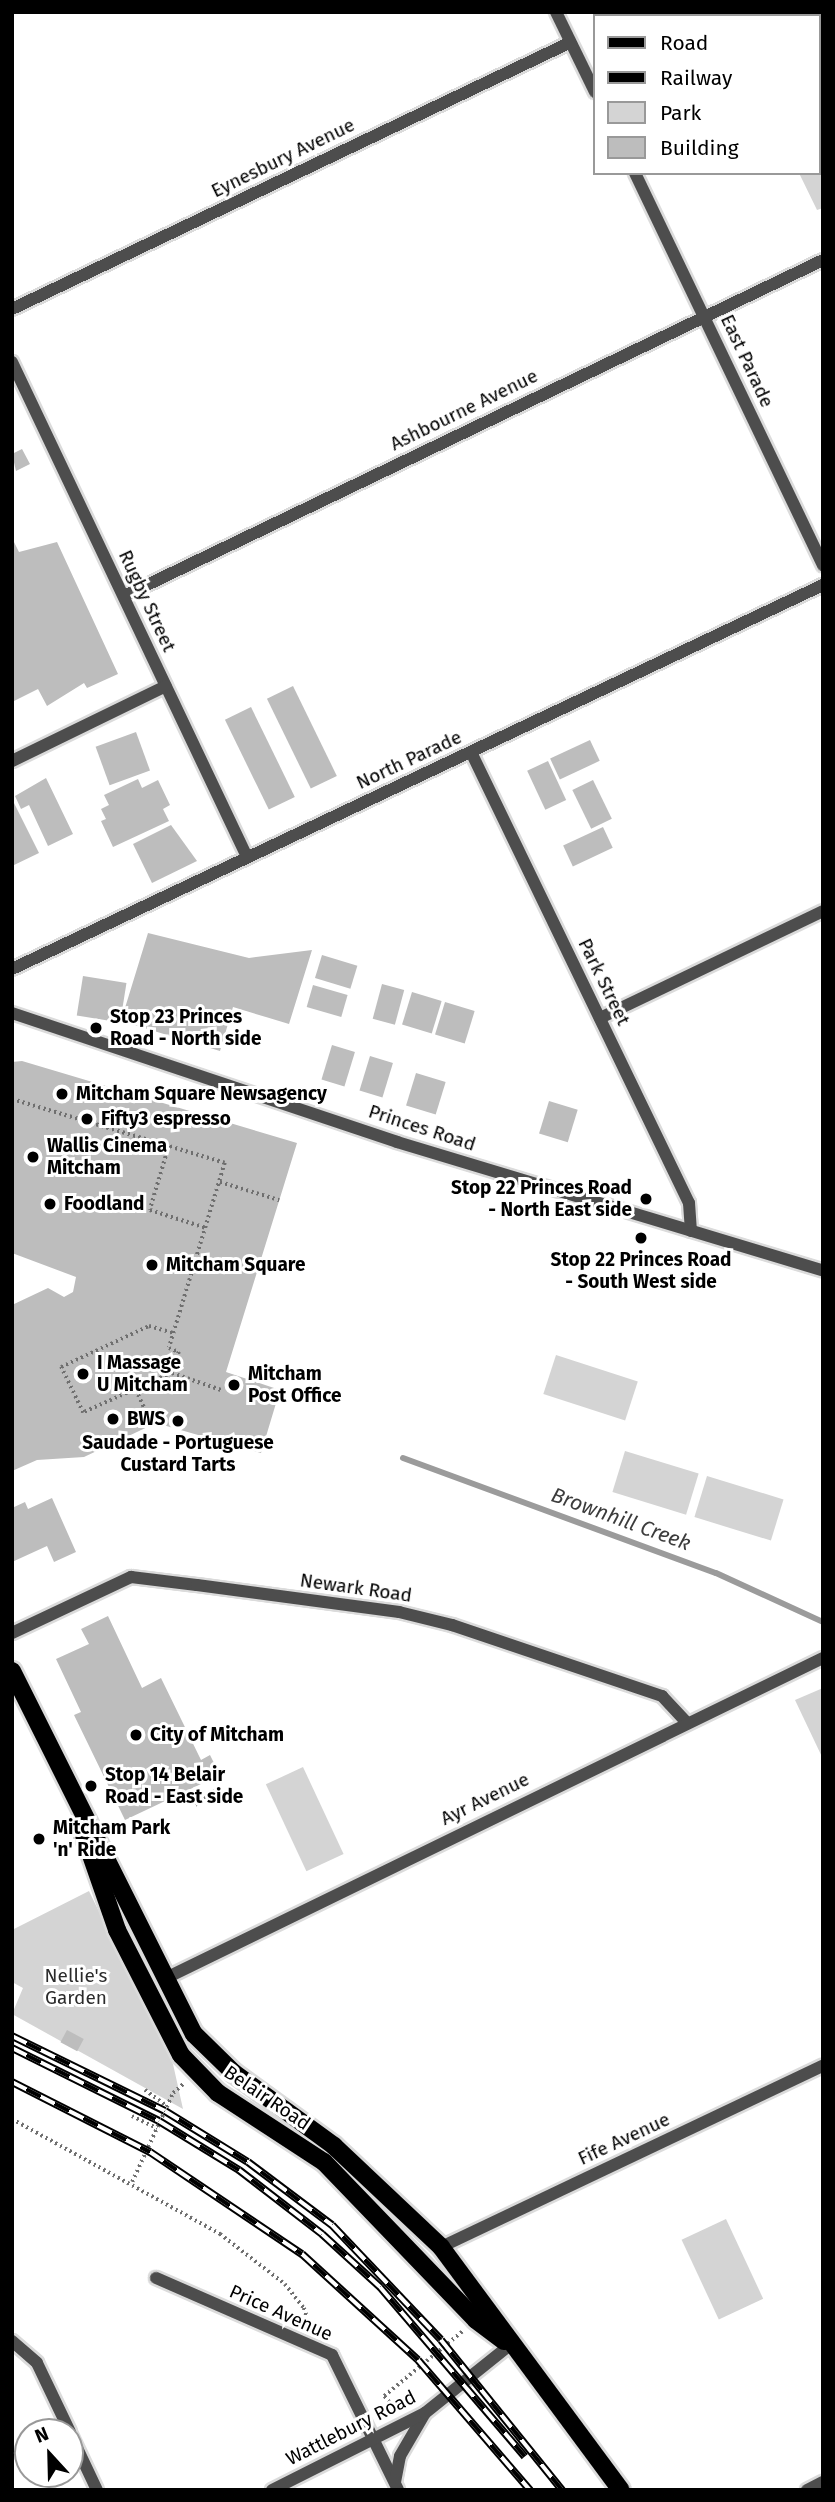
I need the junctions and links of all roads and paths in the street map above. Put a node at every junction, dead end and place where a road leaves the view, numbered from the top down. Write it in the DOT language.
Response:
graph roads {
  1 [pos="556,12"];
  2 [pos="571,42"];
  3 [pos="594,90"];
  4 [pos="636,175"];
  5 [pos="823,260"];
  6 [pos="12,309"];
  7 [pos="705,315"];
  8 [pos="12,362"];
  9 [pos="823,565"];
  10 [pos="823,585"];
  11 [pos="124,596"];
  12 [pos="166,686"];
  13 [pos="471,752"];
  14 [pos="12,761"];
  15 [pos="247,857"];
  16 [pos="823,911"];
  17 [pos="12,969"];
  18 [pos="12,1013"];
  19 [pos="600,1018"];
  20 [pos="12,1099"];
  21 [pos="169,1146"];
  22 [pos="220,1182"];
  23 [pos="279,1200"];
  24 [pos="206,1228"];
  25 [pos="691,1231"];
  26 [pos="823,1271"];
  27 [pos="174,1333"];
  28 [pos="172,1373"];
  29 [pos="135,1389"];
  30 [pos="221,1390"];
  31 [pos="153,1426"];
  32 [pos="12,1633"];
  33 [pos="823,1658"];
  34 [pos="12,1671"];
  35 [pos="685,1721"];
  36 [pos="68,1789"];
  37 [pos="216,1790"];
  38 [pos="195,1805"];
  39 [pos="166,1978"];
  40 [pos="823,2066"];
  41 [pos="197,2073"];
  42 [pos="145,2090"];
  43 [pos="167,2106"];
  44 [pos="132,2116"];
  45 [pos="12,2119"];
  46 [pos="157,2129"];
  47 [pos="132,2182"];
  48 [pos="441,2247"];
  49 [pos="156,2278"];
  50 [pos="476,2320"];
  51 [pos="12,2341"];
  52 [pos="510,2345"];
  53 [pos="332,2355"];
  54 [pos="425,2413"];
  55 [pos="63,2418"];
  56 [pos="406,2423"];
  57 [pos="376,2440"];
  58 [pos="84,2462"];
  59 [pos="823,2482"];
  60 [pos="396,2487"];
  61 [pos="97,2490"];
  62 [pos="272,2490"];
  63 [pos="621,2490"];
  64 [pos="807,2490"];
  1 -- 2 [label="street"];
  2 -- 3 [label="street"];
  2 -- 6 [label="street, Eynesbury Avenue"];
  4 -- 7 [label="street, East Parade"];
  5 -- 7 [label="street, Ashbourne Avenue"];
  7 -- 9 [label="street, East Parade"];
  7 -- 11 [label="street, Ashbourne Avenue"];
  8 -- 11 [label="street, Rugby Street"];
  10 -- 13 [label="street, North Parade"];
  11 -- 12 [label="street, Rugby Street"];
  12 -- 14 [label="street"];
  12 -- 15 [label="street, Rugby Street"];
  13 -- 15 [label="street, North Parade"];
  13 -- 19 [label="street, Park Street"];
  15 -- 17 [label="street, North Parade"];
  16 -- 19 [label="street"];
  18 -- 25 [label="street, Princes Road"];
  19 -- 25 [label="street, Park Street"];
  20 -- 21 [label="path"];
  21 -- 22 [label="path"];
  21 -- 24 [label="path"];
  22 -- 23 [label="path"];
  22 -- 24 [label="path"];
  24 -- 27 [label="path"];
  25 -- 26 [label="street, Princes Road"];
  27 -- 28 [label="path"];
  27 -- 29 [label="path"];
  28 -- 29 [label="path"];
  28 -- 30 [label="path"];
  29 -- 31 [label="path"];
  32 -- 35 [label="street, Newark Road"];
  33 -- 35 [label="street, Ayr Avenue"];
  34 -- 36 [label="main road, Belair Road"];
  35 -- 39 [label="street, Ayr Avenue"];
  36 -- 39 [label="main road, Belair Road"];
  36 -- 41 [label="main road, Belair Road"];
  37 -- 38 [label="path"];
  39 -- 48 [label="main road, Belair Road"];
  40 -- 48 [label="street, Fife Avenue"];
  41 -- 43 [label="path"];
  41 -- 50 [label="main road, Belair Road"];
  42 -- 43 [label="path"];
  43 -- 46 [label="path"];
  44 -- 46 [label="path"];
  45 -- 47 [label="path"];
  46 -- 47 [label="path"];
  47 -- 53 [label="path"];
  48 -- 52 [label="main road, Belair Road"];
  49 -- 53 [label="street, Price Avenue"];
  50 -- 52 [label="main road, Belair Road"];
  50 -- 56 [label="path"];
  51 -- 55 [label="street"];
  52 -- 54 [label="street, Wattlebury Road"];
  52 -- 63 [label="main road, Belair Road"];
  53 -- 57 [label="street, Price Avenue"];
  54 -- 56 [label="street, Wattlebury Road"];
  54 -- 60 [label="street"];
  56 -- 57 [label="street, Wattlebury Road"];
  57 -- 60 [label="street, Price Avenue"];
  57 -- 62 [label="street, Wattlebury Road"];
  58 -- 61 [label="street"];
  59 -- 64 [label="street"];
}
